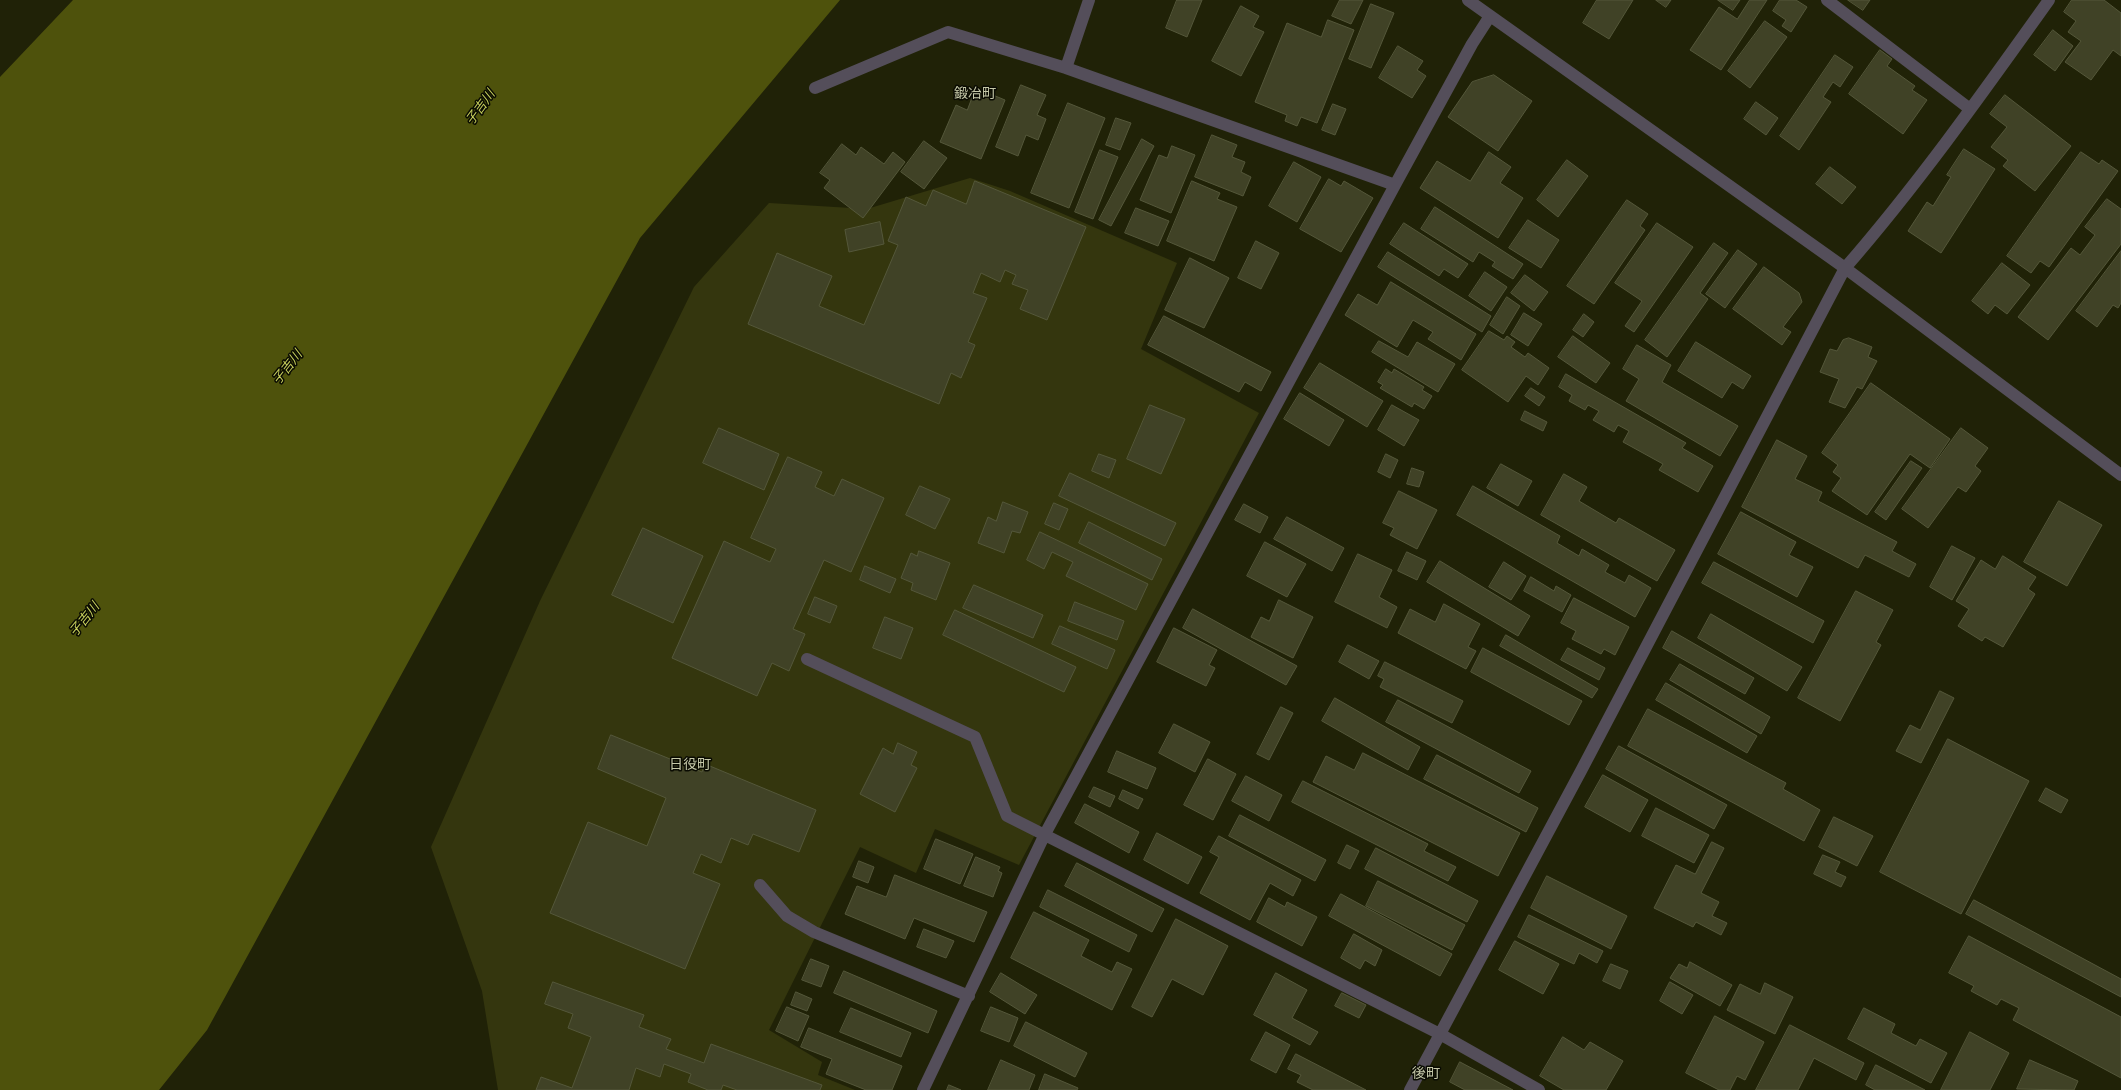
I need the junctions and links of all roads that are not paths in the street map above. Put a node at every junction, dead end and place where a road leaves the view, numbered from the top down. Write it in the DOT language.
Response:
graph roads {
  1 [pos="1089,0"];
  2 [pos="1468,0"];
  3 [pos="1827,0"];
  4 [pos="2049,0"];
  5 [pos="1490,16"];
  6 [pos="1066,68"];
  7 [pos="815,88"];
  8 [pos="1970,109"];
  9 [pos="1395,185"];
  10 [pos="1845,268"];
  11 [pos="2121,475"];
  12 [pos="807,659"];
  13 [pos="1045,834"];
  14 [pos="760,885"];
  15 [pos="969,996"];
  16 [pos="1440,1034"];
  17 [pos="924,1090"];
  18 [pos="1410,1090"];
  19 [pos="1539,1090"];
  1 -- 6 [label="street"];
  2 -- 5 [label="street"];
  3 -- 8 [label="street"];
  4 -- 8 [label="street"];
  5 -- 9 [label="street"];
  5 -- 10 [label="street"];
  6 -- 7 [label="street"];
  6 -- 9 [label="street"];
  8 -- 10 [label="street"];
  9 -- 13 [label="street"];
  10 -- 11 [label="street"];
  10 -- 16 [label="street"];
  12 -- 13 [label="street"];
  13 -- 15 [label="street"];
  13 -- 16 [label="street"];
  14 -- 15 [label="street"];
  15 -- 17 [label="street"];
  16 -- 18 [label="street"];
  16 -- 19 [label="street"];
}
